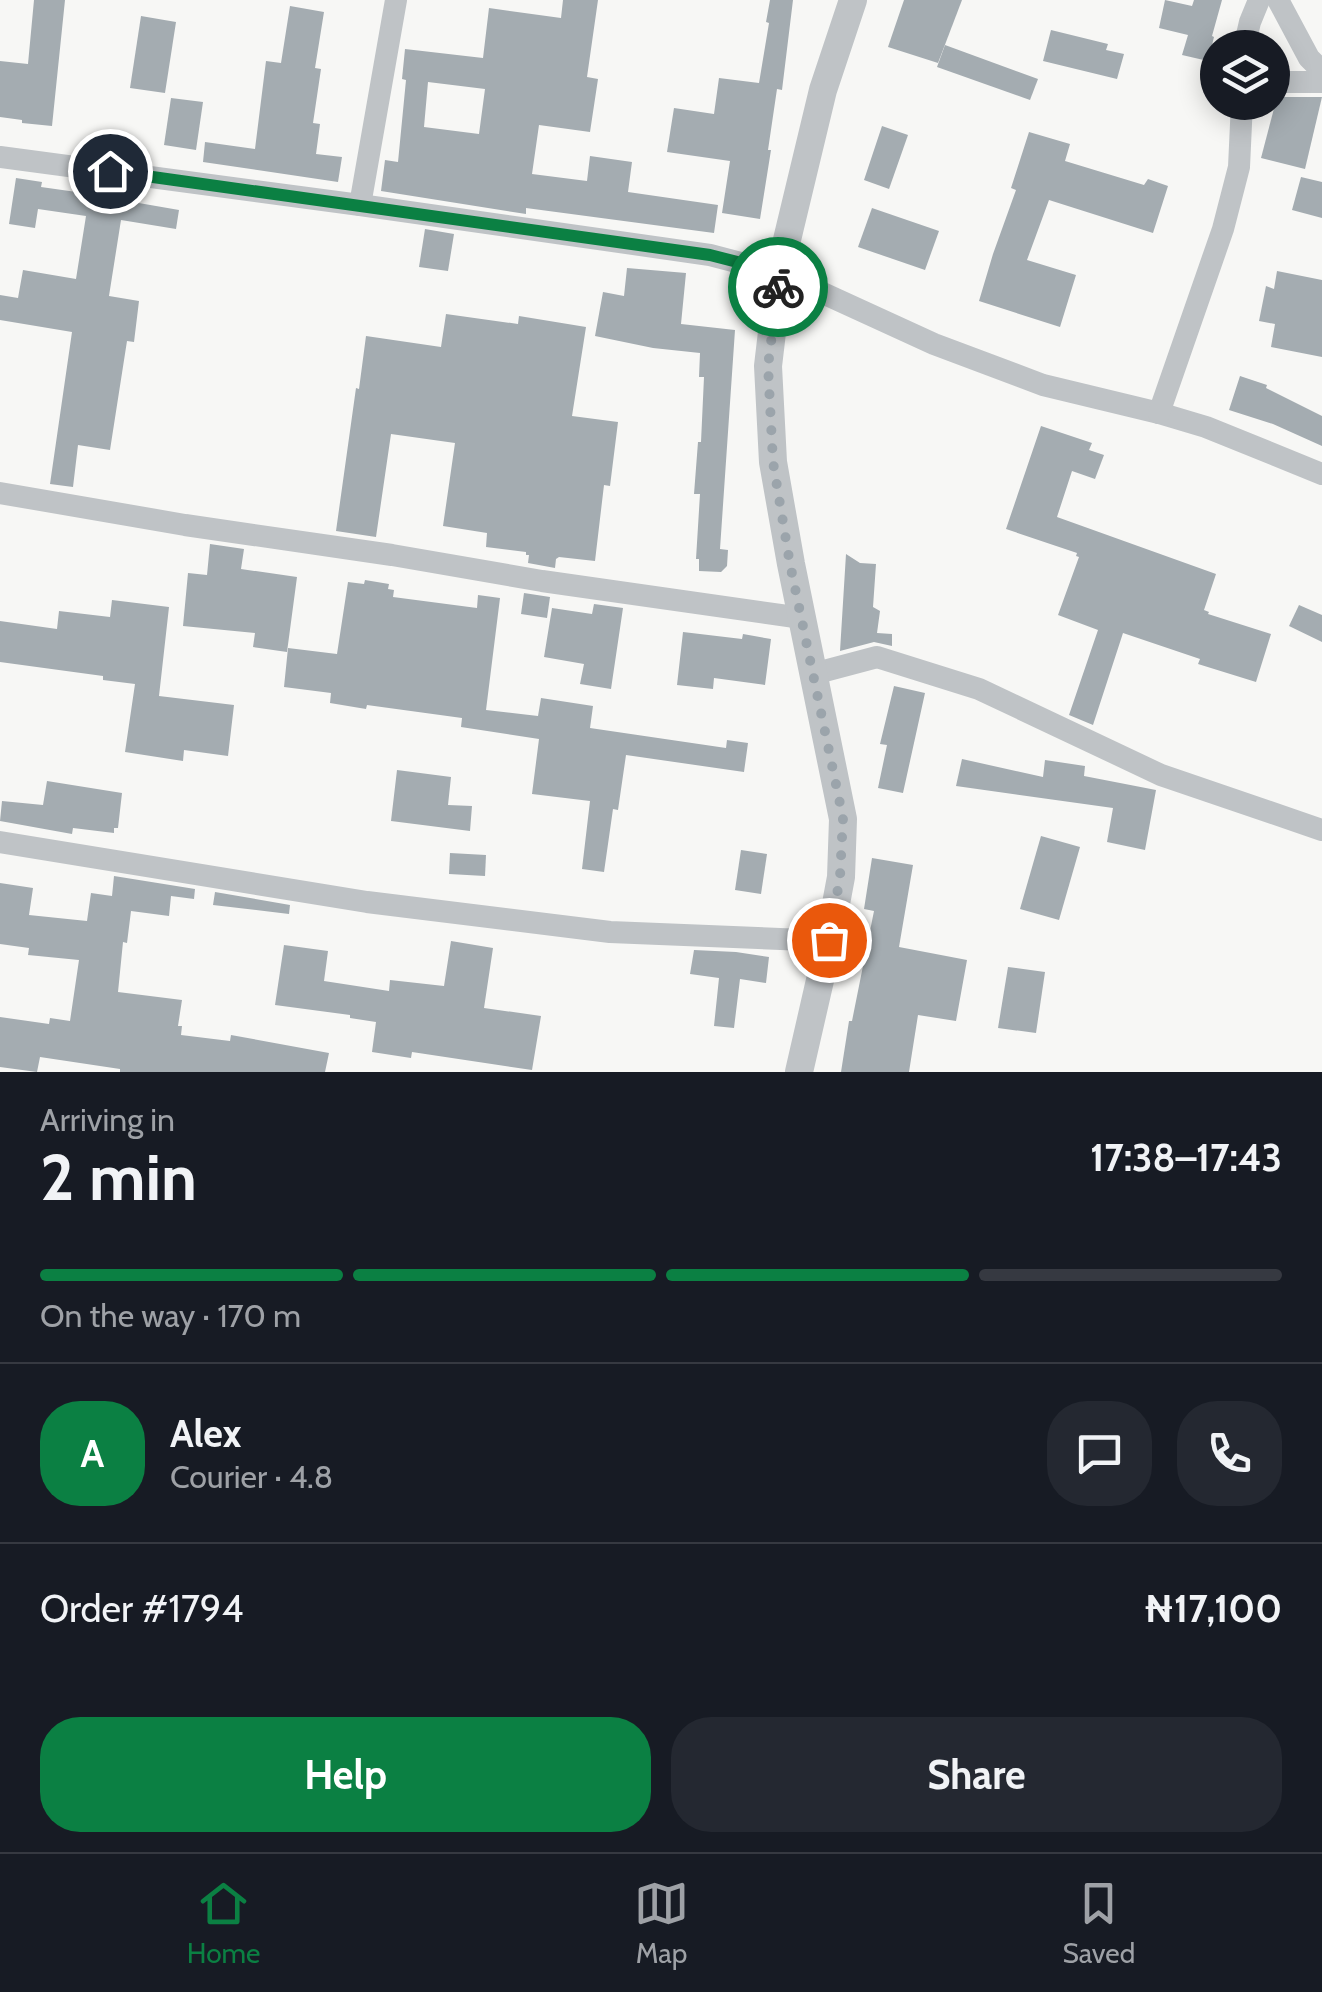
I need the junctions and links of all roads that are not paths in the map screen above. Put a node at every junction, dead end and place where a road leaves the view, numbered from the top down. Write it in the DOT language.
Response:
graph roads {
  1 [pos="396,0"];
  2 [pos="853,0"];
  3 [pos="1259,0"];
  4 [pos="1278,0"];
  5 [pos="1248,30"];
  6 [pos="1322,71"];
  7 [pos="1290,82"];
  8 [pos="1322,82"];
  9 [pos="1241,120"];
  10 [pos="0,157"];
  11 [pos="360,205"];
  12 [pos="780,273"];
  13 [pos="1159,413"];
  14 [pos="1322,474"];
  15 [pos="0,494"];
  16 [pos="802,618"];
  17 [pos="813,674"];
  18 [pos="1322,830"];
  19 [pos="0,842"];
  20 [pos="829,940"];
  21 [pos="800,1072"];
  1 -- 11 [label="street"];
  2 -- 12 [label="street"];
  3 -- 5 [label="street"];
  4 -- 6 [label="street"];
  7 -- 8 [label="street"];
  9 -- 13 [label="street"];
  10 -- 11 [label="street"];
  11 -- 12 [label="street"];
  12 -- 13 [label="street"];
  12 -- 16 [label="street"];
  13 -- 14 [label="street"];
  15 -- 16 [label="street"];
  16 -- 17 [label="street"];
  17 -- 18 [label="street"];
  17 -- 20 [label="street"];
  19 -- 20 [label="street"];
  20 -- 21 [label="street"];
}
